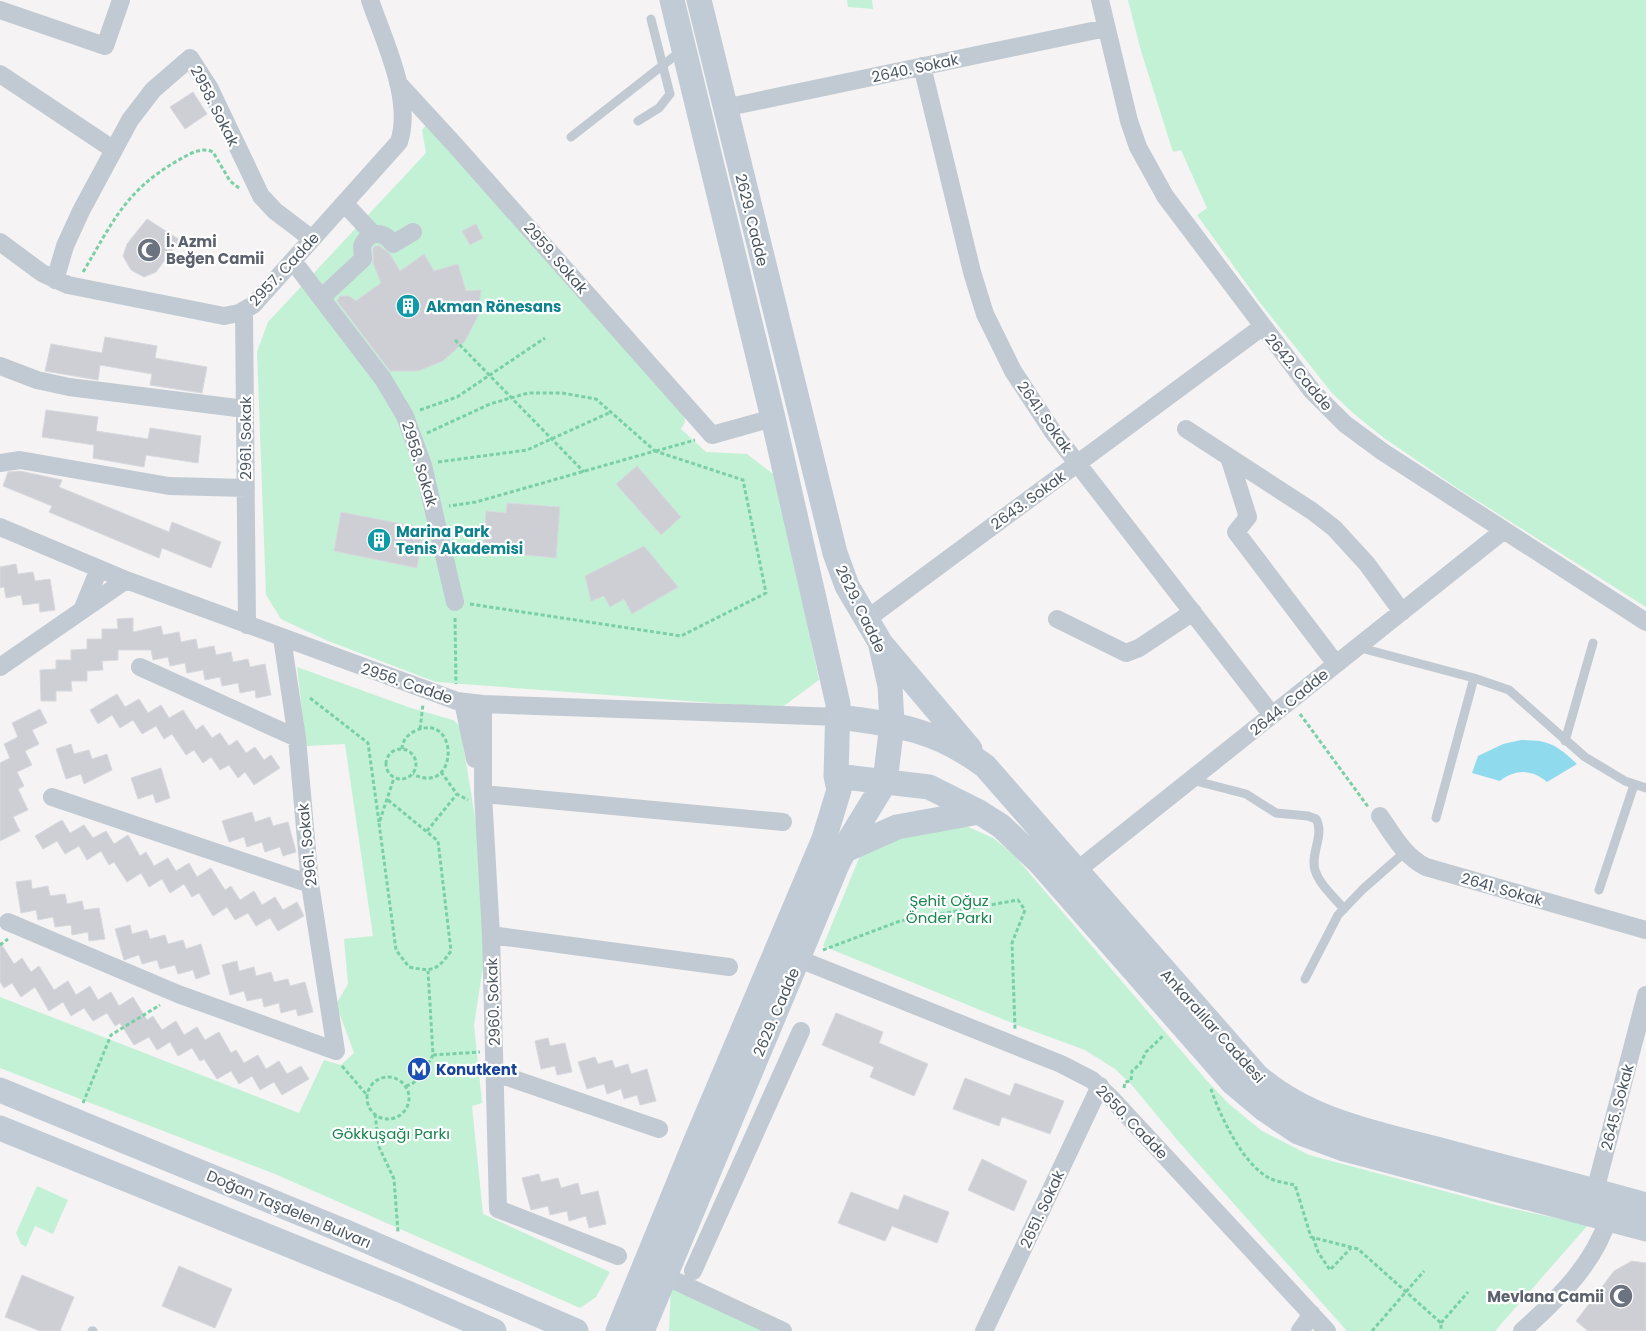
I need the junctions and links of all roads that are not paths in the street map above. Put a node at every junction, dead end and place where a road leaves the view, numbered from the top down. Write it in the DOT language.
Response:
graph roads {
  1 [pos="121,0"];
  2 [pos="370,0"];
  3 [pos="672,0"];
  4 [pos="700,0"];
  5 [pos="1100,0"];
  6 [pos="0,10"];
  7 [pos="650,19"];
  8 [pos="1106,28"];
  9 [pos="683,49"];
  10 [pos="662,66"];
  11 [pos="922,66"];
  12 [pos="0,74"];
  13 [pos="397,82"];
  14 [pos="724,108"];
  15 [pos="638,121"];
  16 [pos="571,138"];
  17 [pos="114,150"];
  18 [pos="345,204"];
  19 [pos="413,232"];
  20 [pos="373,234"];
  21 [pos="312,239"];
  22 [pos="0,242"];
  23 [pos="293,261"];
  24 [pos="55,280"];
  25 [pos="321,298"];
  26 [pos="244,311"];
  27 [pos="1262,327"];
  28 [pos="0,366"];
  29 [pos="245,409"];
  30 [pos="773,418"];
  31 [pos="1186,429"];
  32 [pos="1229,457"];
  33 [pos="0,462"];
  34 [pos="1077,464"];
  35 [pos="246,488"];
  36 [pos="0,527"];
  37 [pos="1503,531"];
  38 [pos="98,569"];
  39 [pos="126,580"];
  40 [pos="455,602"];
  41 [pos="83,608"];
  42 [pos="1193,612"];
  43 [pos="1402,612"];
  44 [pos="867,619"];
  45 [pos="1056,619"];
  46 [pos="1646,622"];
  47 [pos="247,625"];
  48 [pos="282,638"];
  49 [pos="880,642"];
  50 [pos="1593,643"];
  51 [pos="1357,647"];
  52 [pos="1336,664"];
  53 [pos="0,667"];
  54 [pos="140,667"];
  55 [pos="1474,678"];
  56 [pos="460,702"];
  57 [pos="483,704"];
  58 [pos="1272,715"];
  59 [pos="839,717"];
  60 [pos="892,724"];
  61 [pos="297,738"];
  62 [pos="1565,741"];
  63 [pos="985,766"];
  64 [pos="836,776"];
  65 [pos="1191,780"];
  66 [pos="885,782"];
  67 [pos="1634,785"];
  68 [pos="1646,788"];
  69 [pos="52,797"];
  70 [pos="483,801"];
  71 [pos="979,812"];
  72 [pos="1380,816"];
  73 [pos="1436,818"];
  74 [pos="783,822"];
  75 [pos="844,851"];
  76 [pos="1405,852"];
  77 [pos="1075,872"];
  78 [pos="310,884"];
  79 [pos="1599,890"];
  80 [pos="1344,908"];
  81 [pos="8,922"];
  82 [pos="1646,930"];
  83 [pos="491,935"];
  84 [pos="799,959"];
  85 [pos="729,968"];
  86 [pos="1305,978"];
  87 [pos="1646,995"];
  88 [pos="801,1031"];
  89 [pos="496,1074"];
  90 [pos="1100,1086"];
  91 [pos="0,1090"];
  92 [pos="729,1122"];
  93 [pos="0,1128"];
  94 [pos="659,1129"];
  95 [pos="755,1134"];
  96 [pos="1595,1191"];
  97 [pos="1646,1205"];
  98 [pos="1608,1219"];
  99 [pos="1646,1229"];
  100 [pos="618,1256"];
  101 [pos="693,1271"];
  102 [pos="665,1276"];
  103 [pos="1312,1314"];
  104 [pos="494,1331"];
  105 [pos="576,1331"];
  106 [pos="618,1331"];
  107 [pos="642,1331"];
  108 [pos="783,1331"];
  109 [pos="984,1331"];
  110 [pos="1300,1331"];
  111 [pos="1328,1331"];
  112 [pos="1522,1331"];
  1 -- 6 [label="street"];
  2 -- 13 [label="street, 2957. Cadde"];
  3 -- 9 [label="main road, 2629. Cadde"];
  4 -- 14 [label="main road, 2629. Cadde"];
  5 -- 8 [label="street, 2642. Cadde"];
  7 -- 10 [label="lane"];
  8 -- 11 [label="street, 2640. Sokak"];
  8 -- 27 [label="street, 2642. Cadde"];
  9 -- 10 [label="lane"];
  9 -- 30 [label="main road, 2629. Cadde"];
  10 -- 15 [label="lane"];
  10 -- 16 [label="lane"];
  11 -- 14 [label="street, 2640. Sokak"];
  11 -- 34 [label="street, 2641. Sokak"];
  12 -- 17 [label="street"];
  13 -- 18 [label="street, 2957. Cadde"];
  13 -- 30 [label="street, 2959. Sokak"];
  14 -- 44 [label="main road, 2629. Cadde"];
  17 -- 21 [label="street, 2958. Sokak"];
  17 -- 24 [label="street, 2958. Sokak"];
  18 -- 20 [label="street"];
  18 -- 21 [label="street, 2957. Cadde"];
  19 -- 20 [label="street"];
  20 -- 25 [label="street"];
  21 -- 23 [label="street, 2957. Cadde"];
  22 -- 24 [label="street, 2957. Cadde"];
  23 -- 25 [label="street, 2958. Sokak"];
  23 -- 26 [label="street, 2957. Cadde"];
  24 -- 26 [label="street, 2957. Cadde"];
  25 -- 40 [label="street, 2958. Sokak"];
  26 -- 29 [label="street, 2961. Sokak"];
  27 -- 34 [label="street, 2643. Sokak"];
  27 -- 37 [label="street, 2642. Cadde"];
  28 -- 29 [label="street"];
  29 -- 35 [label="street, 2961. Sokak"];
  30 -- 59 [label="main road, 2629. Cadde"];
  31 -- 32 [label="street"];
  32 -- 43 [label="street"];
  32 -- 52 [label="street"];
  33 -- 35 [label="street"];
  34 -- 42 [label="street, 2641. Sokak"];
  34 -- 44 [label="street, 2643. Sokak"];
  35 -- 47 [label="street, 2961. Sokak"];
  36 -- 38 [label="street, 2956. Cadde"];
  37 -- 43 [label="street, 2644. Cadde"];
  37 -- 46 [label="street, 2642. Cadde"];
  38 -- 39 [label="street, 2956. Cadde"];
  38 -- 41 [label="street"];
  39 -- 41 [label="street"];
  39 -- 47 [label="street, 2956. Cadde"];
  41 -- 53 [label="street"];
  42 -- 45 [label="street"];
  42 -- 58 [label="street, 2641. Sokak"];
  43 -- 51 [label="street, 2644. Cadde"];
  44 -- 49 [label="main road, 2629. Cadde"];
  47 -- 48 [label="street, 2956. Cadde"];
  48 -- 56 [label="street, 2956. Cadde"];
  48 -- 61 [label="street, 2961. Sokak"];
  49 -- 60 [label="main road, 2629. Cadde"];
  49 -- 63 [label="main road"];
  50 -- 62 [label="lane"];
  51 -- 52 [label="street, 2644. Cadde"];
  51 -- 55 [label="lane"];
  52 -- 58 [label="street, 2644. Cadde"];
  54 -- 61 [label="street"];
  55 -- 62 [label="lane"];
  55 -- 73 [label="lane"];
  56 -- 57 [label="street, 2956. Cadde"];
  56 -- 70 [label="street, 2960. Sokak"];
  57 -- 59 [label="street, 2956. Cadde"];
  57 -- 70 [label="street, 2960. Sokak"];
  58 -- 65 [label="street, 2644. Cadde"];
  59 -- 60 [label="main road, Ankaralılar Caddesi"];
  59 -- 64 [label="main road, 2629. Cadde"];
  60 -- 63 [label="main road, Ankaralılar Caddesi"];
  60 -- 66 [label="main road, 2629. Cadde"];
  61 -- 78 [label="street, 2961. Sokak"];
  62 -- 67 [label="lane"];
  63 -- 77 [label="main road, Ankaralılar Caddesi"];
  64 -- 66 [label="main road, Ankaralılar Caddesi"];
  64 -- 106 [label="main road, 2629. Cadde"];
  65 -- 77 [label="street, 2644. Cadde"];
  65 -- 80 [label="lane"];
  66 -- 71 [label="main road, Ankaralılar Caddesi"];
  66 -- 75 [label="main road, 2629. Cadde"];
  67 -- 68 [label="lane"];
  67 -- 79 [label="lane"];
  69 -- 78 [label="street"];
  70 -- 74 [label="street"];
  70 -- 83 [label="street, 2960. Sokak"];
  71 -- 75 [label="main road"];
  71 -- 98 [label="main road, Ankaralılar Caddesi"];
  72 -- 76 [label="street, 2641. Sokak"];
  75 -- 84 [label="main road, 2629. Cadde"];
  76 -- 80 [label="lane"];
  76 -- 82 [label="street, 2641. Sokak"];
  77 -- 96 [label="main road, Ankaralılar Caddesi"];
  78 -- 81 [label="street, 2961. Sokak"];
  80 -- 86 [label="lane"];
  83 -- 85 [label="street"];
  83 -- 89 [label="street, 2960. Sokak"];
  84 -- 90 [label="street, 2650. Cadde"];
  84 -- 92 [label="main road, 2629. Cadde"];
  87 -- 96 [label="street, 2645. Sokak"];
  88 -- 95 [label="street"];
  89 -- 94 [label="street"];
  89 -- 100 [label="street, 2960. Sokak"];
  90 -- 103 [label="street, 2650. Cadde"];
  90 -- 109 [label="street, 2651. Sokak"];
  91 -- 105 [label="main road, Doğan Taşdelen Bulvarı"];
  92 -- 95 [label="street"];
  92 -- 102 [label="main road, 2629. Cadde"];
  93 -- 104 [label="main road"];
  95 -- 101 [label="street"];
  96 -- 97 [label="main road, Ankaralılar Caddesi"];
  98 -- 99 [label="main road, Ankaralılar Caddesi"];
  98 -- 112 [label="street"];
  102 -- 107 [label="main road, 2629. Cadde"];
  102 -- 108 [label="street"];
  103 -- 110 [label="street"];
  103 -- 111 [label="street, 2650. Cadde"];
}
